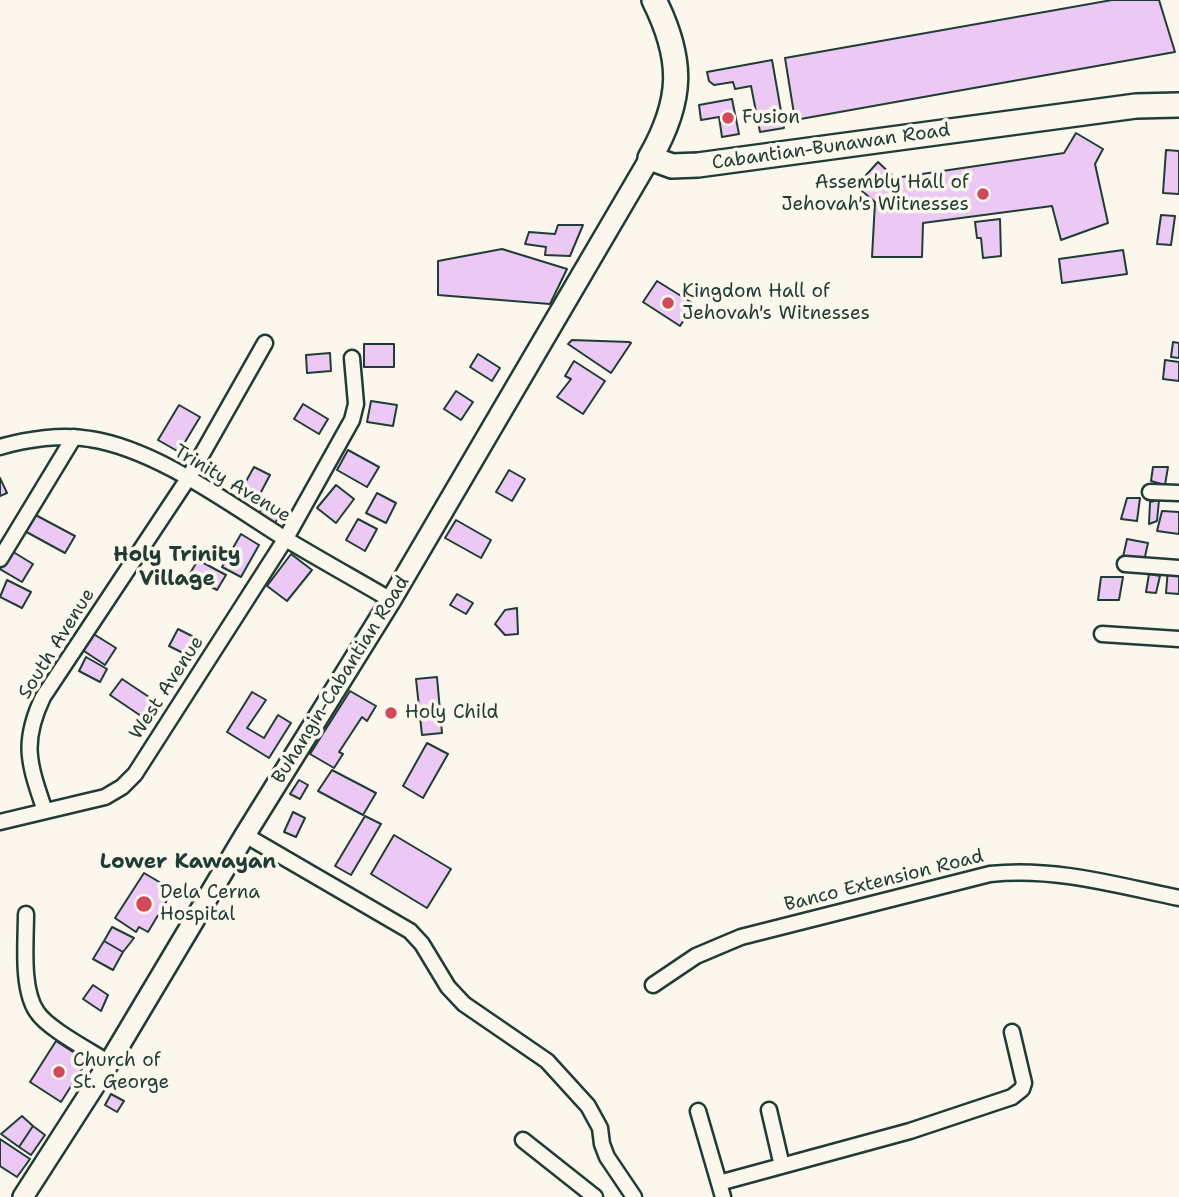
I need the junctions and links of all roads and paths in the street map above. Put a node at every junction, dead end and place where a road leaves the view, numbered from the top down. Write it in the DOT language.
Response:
graph roads {
  1 [pos="654,0"];
  2 [pos="1179,105"];
  3 [pos="650,158"];
  4 [pos="265,343"];
  5 [pos="352,358"];
  6 [pos="74,437"];
  7 [pos="0,447"];
  8 [pos="189,477"];
  9 [pos="1150,492"];
  10 [pos="1179,493"];
  11 [pos="286,538"];
  12 [pos="0,559"];
  13 [pos="1125,564"];
  14 [pos="1179,568"];
  15 [pos="390,600"];
  16 [pos="1102,634"];
  17 [pos="1179,639"];
  18 [pos="45,810"];
  19 [pos="0,822"];
  20 [pos="245,835"];
  21 [pos="1179,898"];
  22 [pos="26,914"];
  23 [pos="653,985"];
  24 [pos="1012,1032"];
  25 [pos="109,1063"];
  26 [pos="769,1110"];
  27 [pos="698,1111"];
  28 [pos="523,1140"];
  29 [pos="782,1166"];
  30 [pos="721,1190"];
  31 [pos="29,1195"];
  32 [pos="595,1197"];
  33 [pos="634,1197"];
  1 -- 3 [label="main road"];
  2 -- 3 [label="main road, Cabantian-Bunawan Road"];
  3 -- 15 [label="main road, Buhangin-Cabantian Road"];
  4 -- 8 [label="street, South Avenue"];
  5 -- 11 [label="street, West Avenue"];
  6 -- 7 [label="street, Trinity Avenue"];
  6 -- 8 [label="street, Trinity Avenue"];
  6 -- 12 [label="street"];
  8 -- 11 [label="street, Trinity Avenue"];
  8 -- 18 [label="street, South Avenue"];
  9 -- 10 [label="street"];
  11 -- 15 [label="street, Trinity Avenue"];
  11 -- 18 [label="street, West Avenue"];
  13 -- 14 [label="street"];
  15 -- 20 [label="main road, Buhangin-Cabantian Road"];
  16 -- 17 [label="street"];
  18 -- 19 [label="street, West Avenue"];
  20 -- 25 [label="main road, Buhangin-Cabantian Road"];
  20 -- 33 [label="street"];
  21 -- 23 [label="street, Banco Extension Road"];
  22 -- 25 [label="street"];
  24 -- 29 [label="street"];
  25 -- 31 [label="main road, Buhangin-Cabantian Road"];
  26 -- 29 [label="street"];
  27 -- 30 [label="street"];
  28 -- 32 [label="street"];
  29 -- 30 [label="street"];
}
